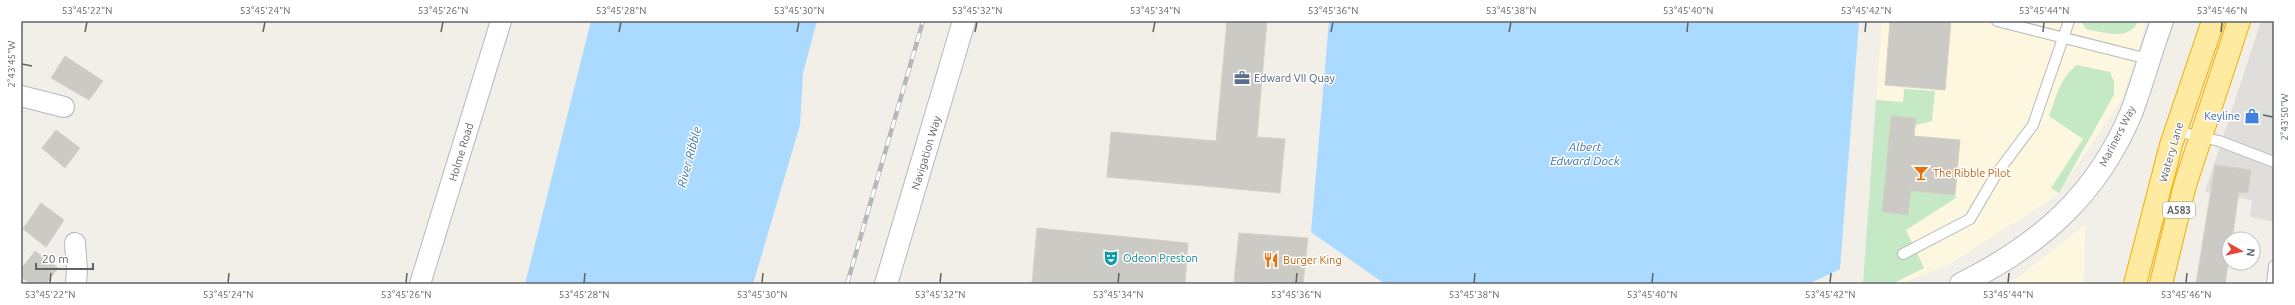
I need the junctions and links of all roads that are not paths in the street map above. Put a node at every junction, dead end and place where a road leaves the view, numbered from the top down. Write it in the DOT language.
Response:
graph roads {
  1 [pos="501,21"];
  2 [pos="964,21"];
  3 [pos="1997,21"];
  4 [pos="2069,21"];
  5 [pos="2162,21"];
  6 [pos="2213,21"];
  7 [pos="2239,21"];
  8 [pos="2064,39"];
  9 [pos="2148,59"];
  10 [pos="21,96"];
  11 [pos="64,107"];
  12 [pos="2176,131"];
  13 [pos="2199,137"];
  14 [pos="2274,162"];
  15 [pos="75,244"];
  16 [pos="1903,254"];
  17 [pos="2274,266"];
  18 [pos="76,284"];
  19 [pos="420,284"];
  20 [pos="886,284"];
  21 [pos="1961,284"];
  22 [pos="2134,284"];
  23 [pos="2161,284"];
  24 [pos="2272,284"];
  1 -- 19 [label="street, Holme Road"];
  2 -- 20 [label="street, Navigation Way"];
  3 -- 8 [label="lane"];
  4 -- 8 [label="lane"];
  5 -- 9 [label="street, Mariners Way"];
  6 -- 12 [label="highway, Watery Lane / A583"];
  7 -- 13 [label="highway, Watery Lane / A583"];
  8 -- 9 [label="lane"];
  8 -- 16 [label="lane"];
  9 -- 21 [label="street, Mariners Way"];
  10 -- 11 [label="street"];
  12 -- 13 [label="lane"];
  12 -- 22 [label="highway, Watery Lane / A583"];
  13 -- 14 [label="lane"];
  13 -- 23 [label="highway, Watery Lane / A583"];
  15 -- 18 [label="street"];
  17 -- 24 [label="lane"];
}
